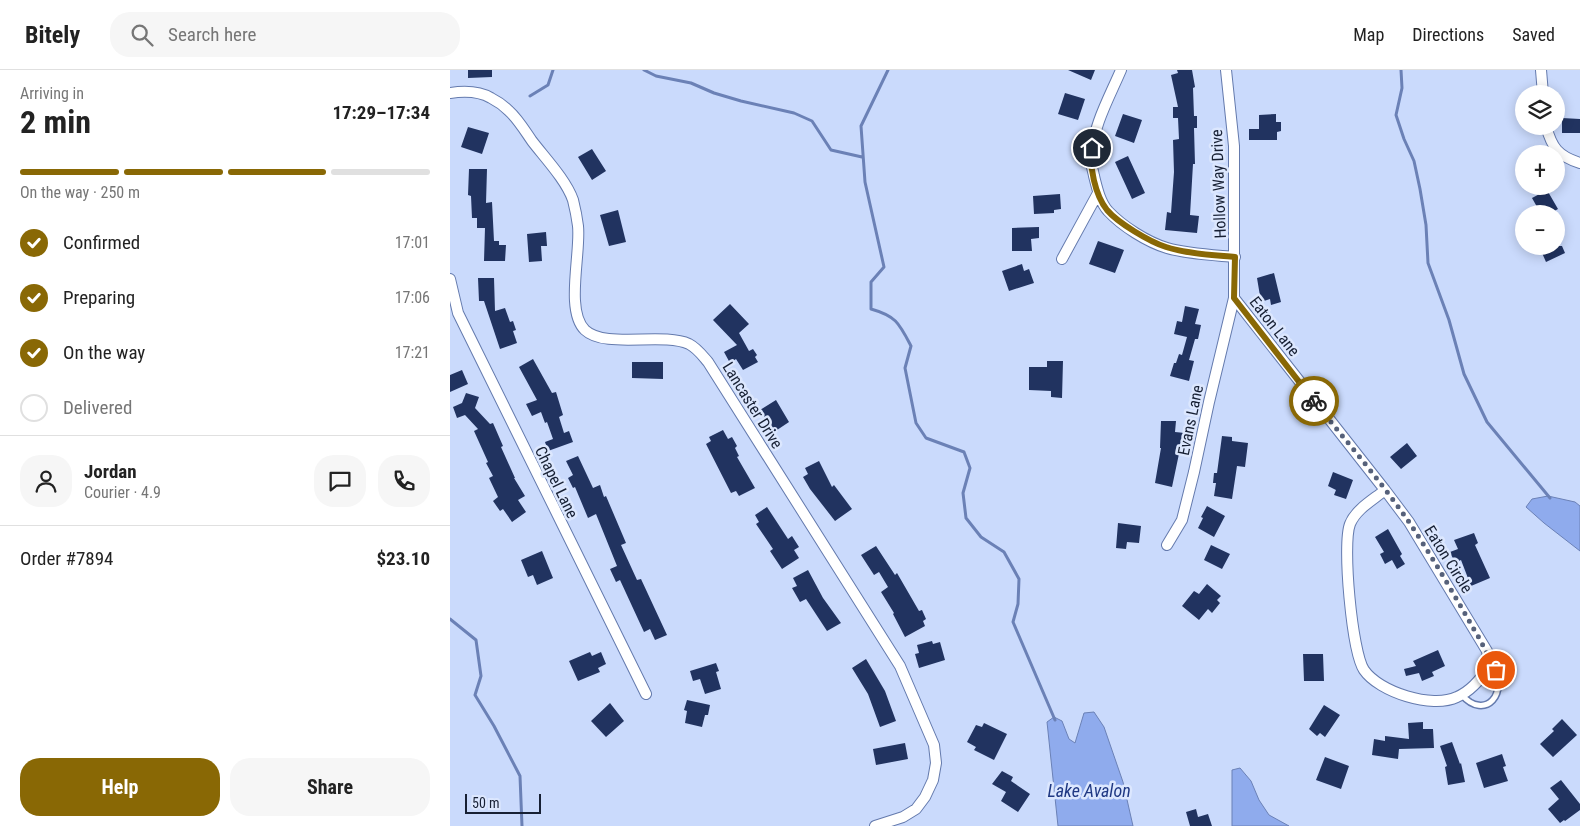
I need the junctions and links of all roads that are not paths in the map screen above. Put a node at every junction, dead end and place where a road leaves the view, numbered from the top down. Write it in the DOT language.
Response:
graph roads {
  1 [pos="1121,70"];
  2 [pos="1226,70"];
  3 [pos="1541,70"];
  4 [pos="1542,85"];
  5 [pos="450,93"];
  6 [pos="1549,135"];
  7 [pos="1580,163"];
  8 [pos="1098,193"];
  9 [pos="1235,257"];
  10 [pos="1062,259"];
  11 [pos="450,279"];
  12 [pos="1234,298"];
  13 [pos="1385,490"];
  14 [pos="1168,545"];
  15 [pos="1490,662"];
  16 [pos="646,694"];
  17 [pos="1461,694"];
  18 [pos="875,826"];
  1 -- 8 [label="street"];
  2 -- 9 [label="street, Hollow Way Drive"];
  3 -- 4 [label="street"];
  5 -- 18 [label="street, Lancaster Drive"];
  6 -- 7 [label="street"];
  8 -- 9 [label="street"];
  8 -- 10 [label="street"];
  9 -- 12 [label="street, Hollow Way Drive"];
  11 -- 16 [label="street, Chapel Lane"];
  12 -- 13 [label="street, Eaton Lane"];
  12 -- 14 [label="street, Evans Lane"];
  13 -- 15 [label="street, Eaton Circle"];
  13 -- 17 [label="street"];
  15 -- 17 [label="street"];
  15 -- 17 [label="lane"];
}
